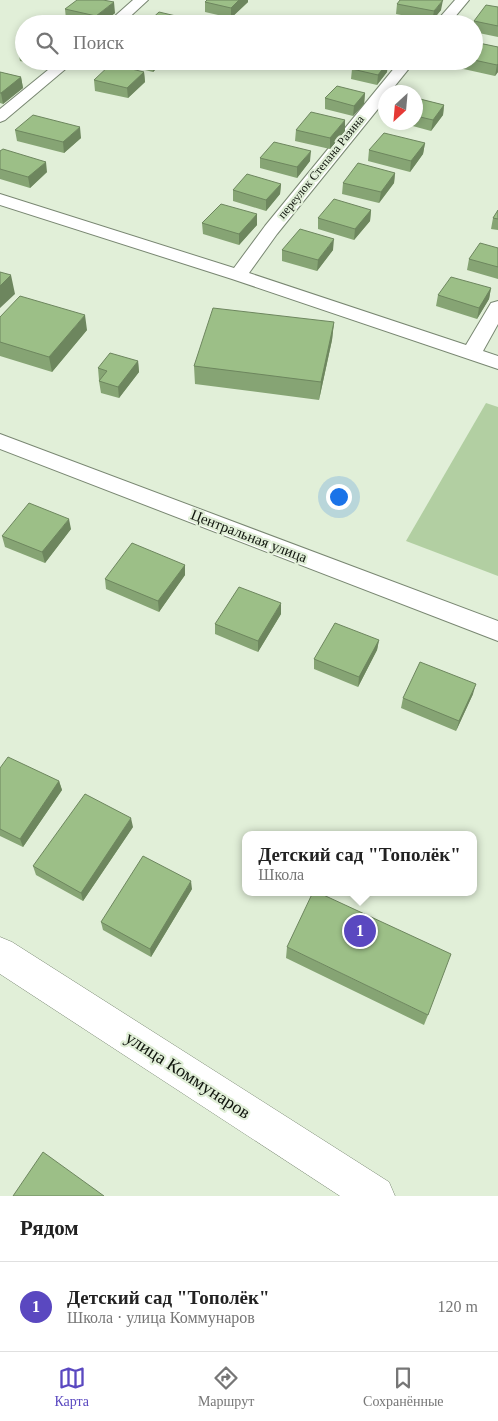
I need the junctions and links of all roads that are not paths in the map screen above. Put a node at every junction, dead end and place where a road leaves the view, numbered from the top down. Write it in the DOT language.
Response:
graph roads {
  1 [pos="141,0"];
  2 [pos="462,0"];
  3 [pos="124,15"];
  4 [pos="449,15"];
  5 [pos="57,70"];
  6 [pos="401,70"];
  7 [pos="0,117"];
  8 [pos="0,199"];
  9 [pos="238,275"];
  10 [pos="498,308"];
  11 [pos="471,354"];
  12 [pos="498,363"];
  13 [pos="0,441"];
  14 [pos="498,631"];
  15 [pos="0,954"];
  16 [pos="375,1196"];
  1 -- 3 [label="street"];
  2 -- 4 [label="street"];
  5 -- 7 [label="street"];
  6 -- 9 [label="street, переулок Степана Разина"];
  8 -- 9 [label="street"];
  9 -- 11 [label="street"];
  10 -- 11 [label="street"];
  11 -- 12 [label="street"];
  13 -- 14 [label="street, Центральная улица"];
  15 -- 16 [label="street, улица Коммунаров"];
}
